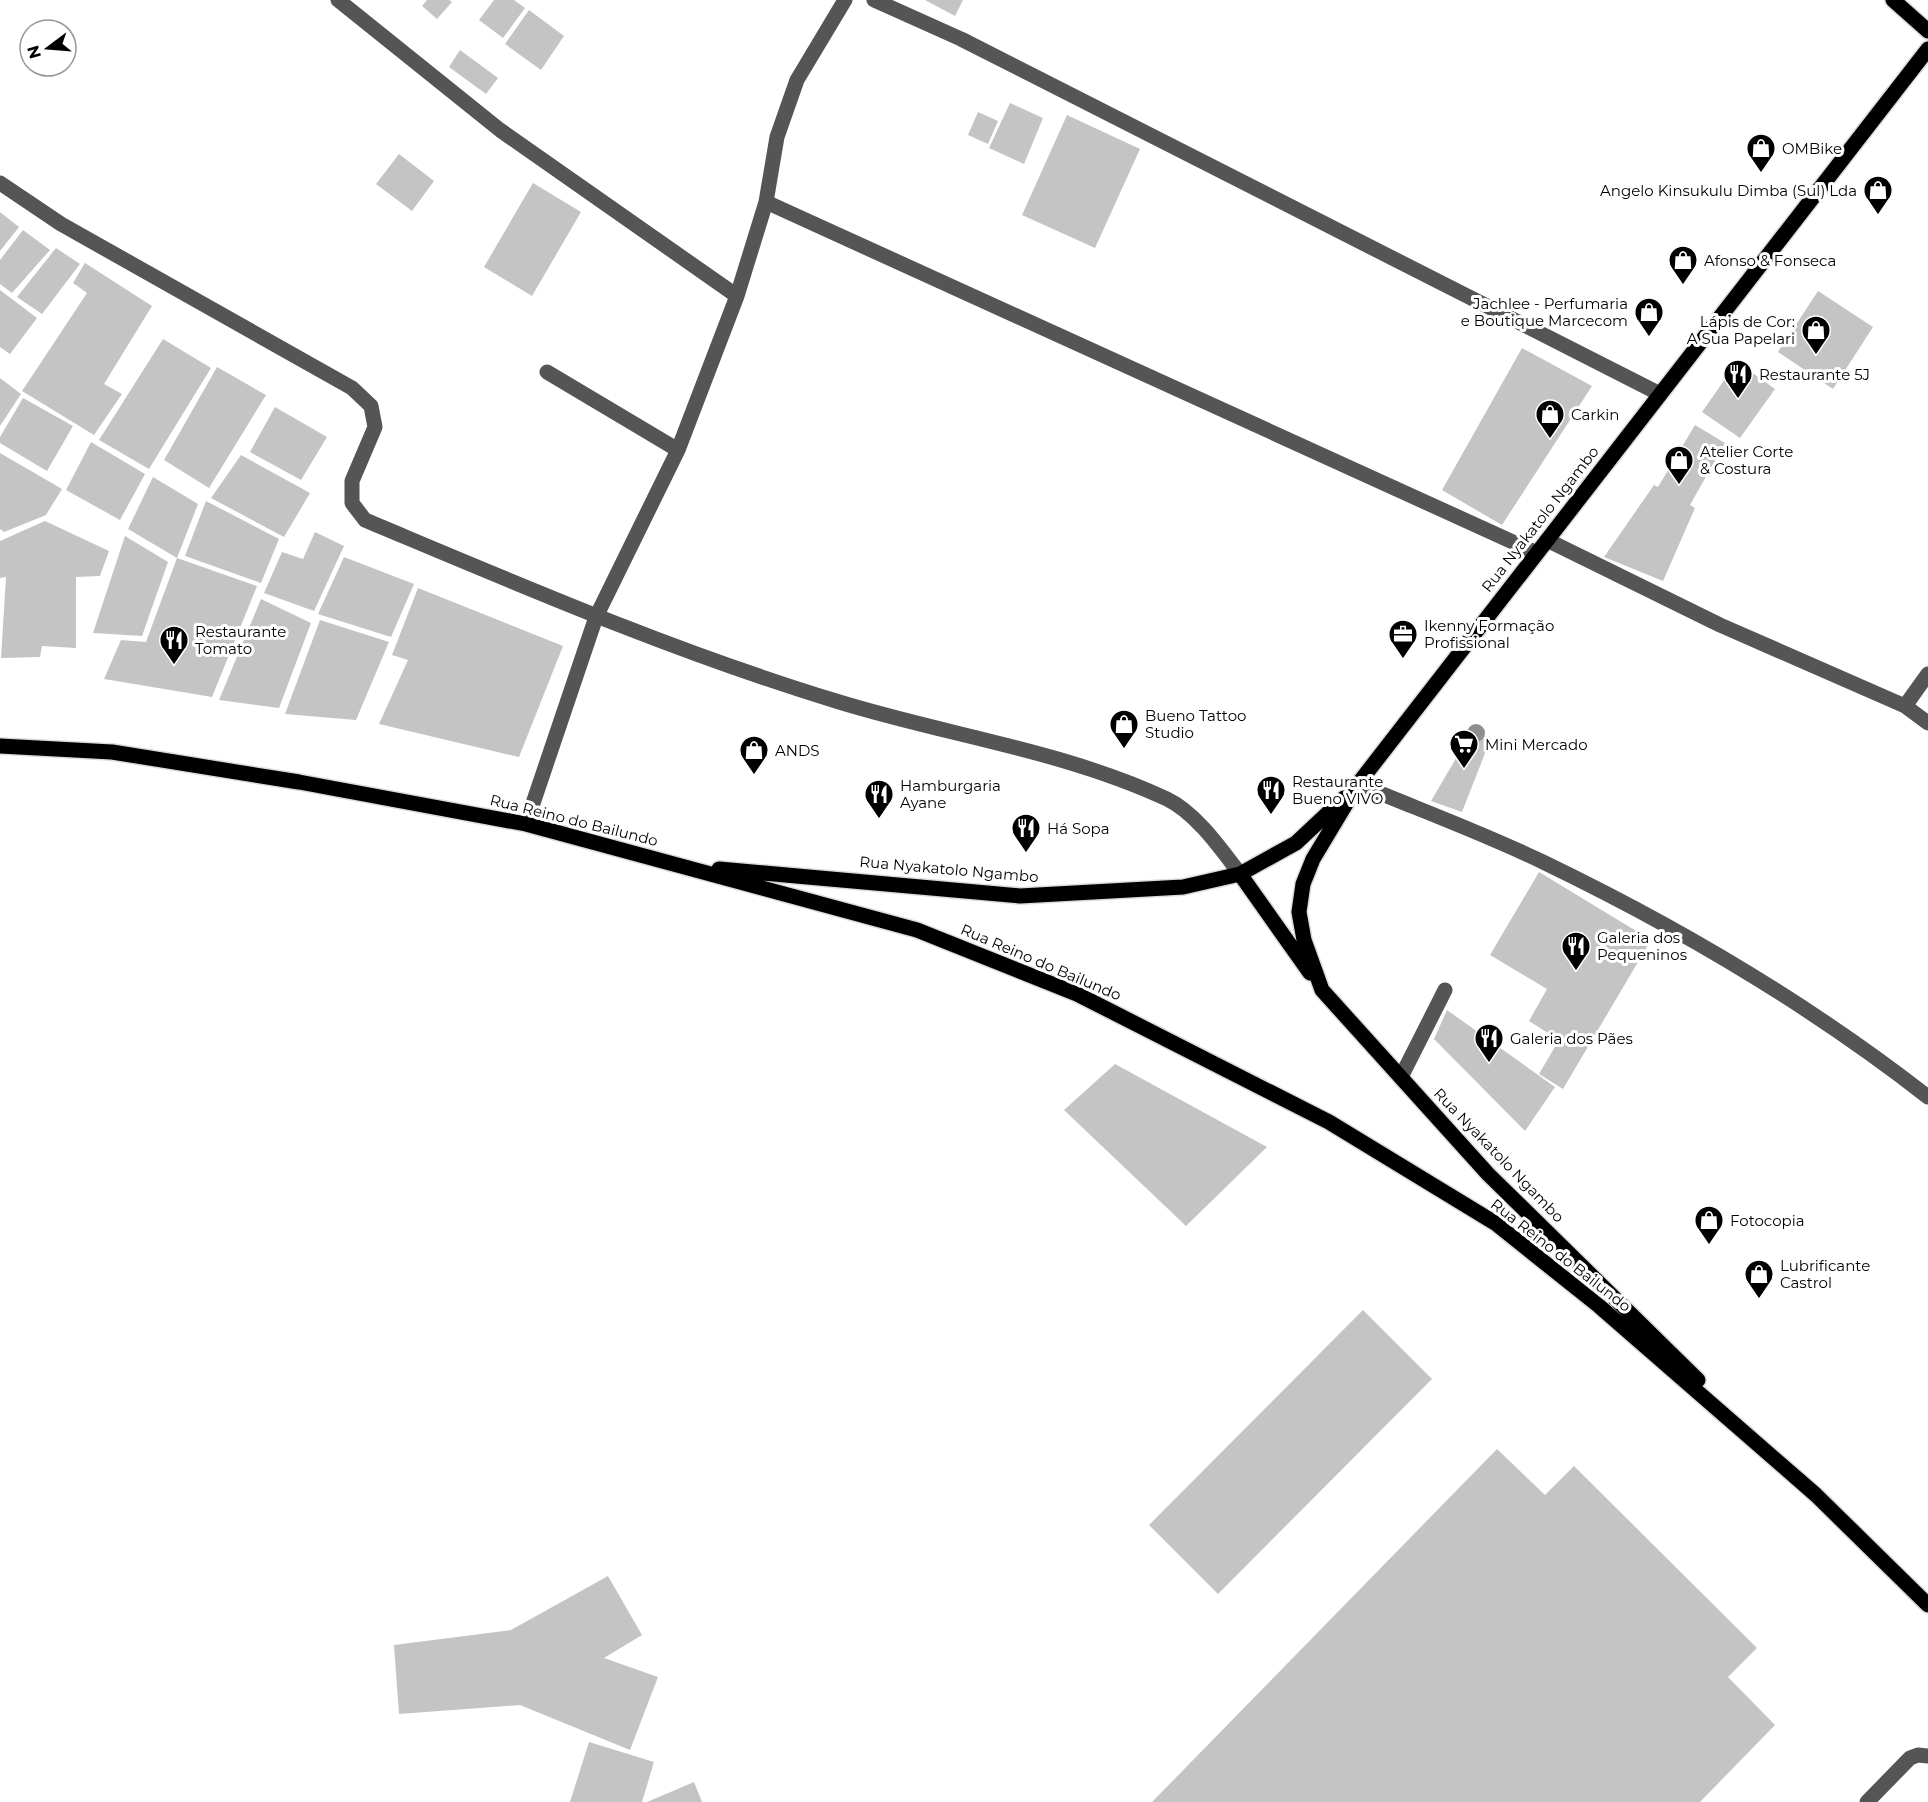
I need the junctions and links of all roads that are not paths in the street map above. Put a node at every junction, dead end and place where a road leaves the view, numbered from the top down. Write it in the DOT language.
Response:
graph roads {
  1 [pos="338,0"];
  2 [pos="846,0"];
  3 [pos="874,0"];
  4 [pos="1893,0"];
  5 [pos="1928,31"];
  6 [pos="1928,49"];
  7 [pos="0,183"];
  8 [pos="766,202"];
  9 [pos="737,296"];
  10 [pos="547,372"];
  11 [pos="1660,394"];
  12 [pos="678,450"];
  13 [pos="1547,540"];
  14 [pos="1537,553"];
  15 [pos="596,617"];
  16 [pos="1928,674"];
  17 [pos="1905,706"];
  18 [pos="1928,723"];
  19 [pos="0,746"];
  20 [pos="1358,784"];
  21 [pos="526,824"];
  22 [pos="683,866"];
  23 [pos="1240,874"];
  24 [pos="1323,990"];
  25 [pos="1445,990"];
  26 [pos="1401,1077"];
  27 [pos="1928,1097"];
  28 [pos="1816,1496"];
  29 [pos="1928,1605"];
  30 [pos="1928,1756"];
  31 [pos="1867,1802"];
  1 -- 9 [label="street"];
  2 -- 8 [label="street"];
  3 -- 11 [label="street"];
  4 -- 5 [label="main road"];
  6 -- 11 [label="main road, Rua Nyakatolo Ngambo"];
  7 -- 15 [label="street"];
  8 -- 9 [label="street"];
  8 -- 14 [label="street"];
  9 -- 12 [label="street"];
  10 -- 12 [label="street"];
  11 -- 13 [label="main road, Rua Nyakatolo Ngambo"];
  12 -- 15 [label="street"];
  13 -- 14 [label="main road, Rua Nyakatolo Ngambo"];
  13 -- 17 [label="street"];
  14 -- 20 [label="main road, Rua Nyakatolo Ngambo"];
  15 -- 21 [label="street"];
  15 -- 23 [label="street"];
  16 -- 17 [label="street"];
  17 -- 18 [label="street"];
  19 -- 21 [label="main road, Rua Reino do Bailundo"];
  20 -- 23 [label="main road, Rua Nyakatolo Ngambo"];
  20 -- 24 [label="main road, Rua Nyakatolo Ngambo"];
  20 -- 27 [label="street"];
  21 -- 22 [label="main road, Rua Reino do Bailundo"];
  22 -- 23 [label="main road, Rua Nyakatolo Ngambo"];
  22 -- 28 [label="main road, Rua Reino do Bailundo"];
  23 -- 24 [label="main road"];
  24 -- 26 [label="main road, Rua Nyakatolo Ngambo"];
  25 -- 26 [label="street"];
  26 -- 28 [label="main road, Rua Nyakatolo Ngambo"];
  28 -- 29 [label="main road, Rua Reino do Bailundo"];
  30 -- 31 [label="street"];
}
